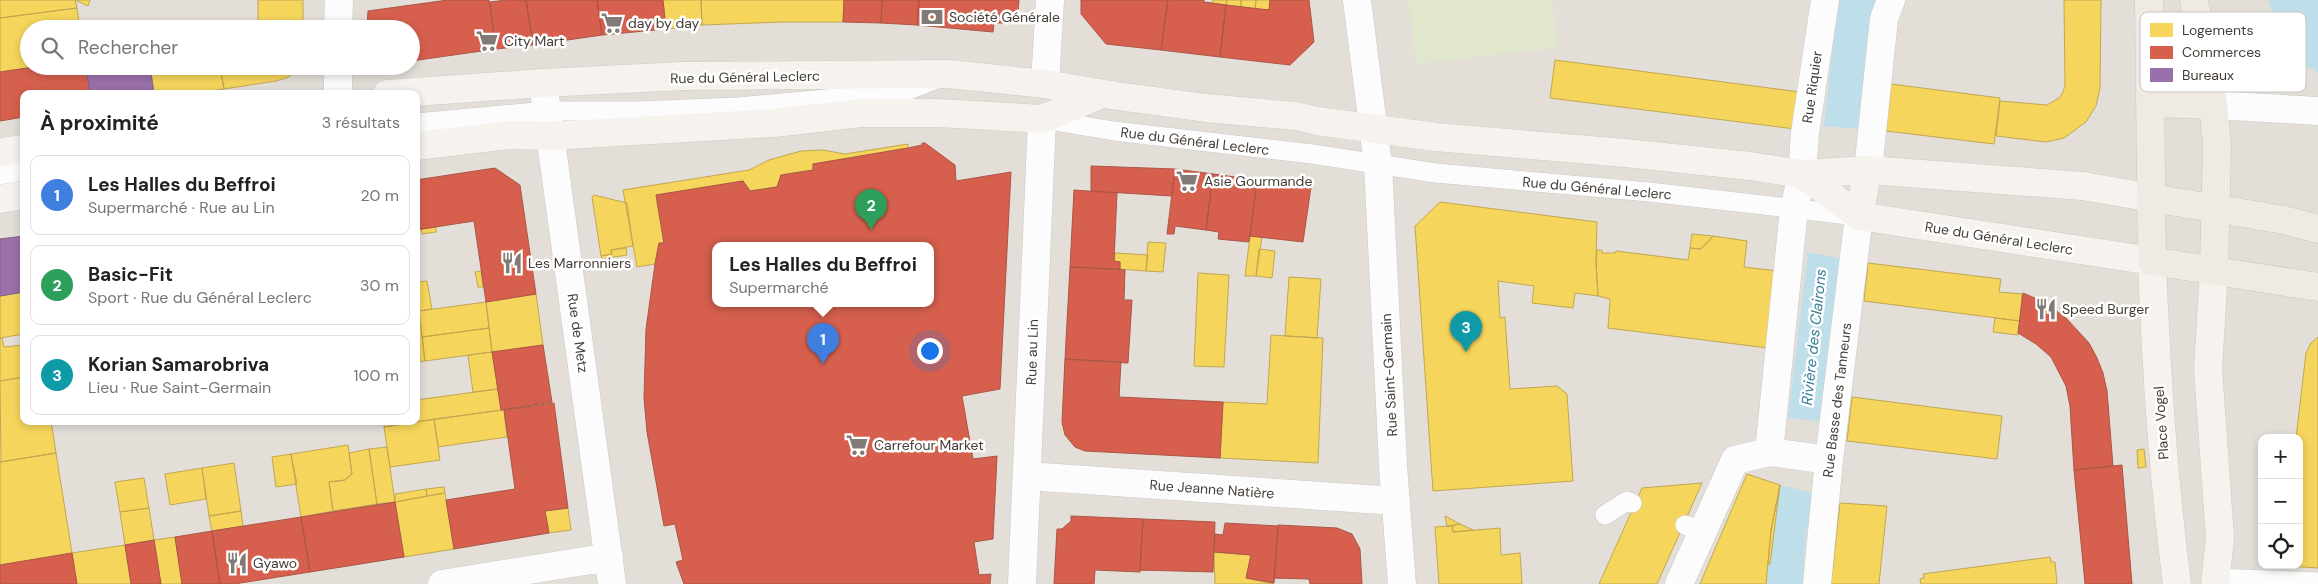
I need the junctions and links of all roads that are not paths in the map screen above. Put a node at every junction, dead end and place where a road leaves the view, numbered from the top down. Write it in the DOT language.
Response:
graph roads {
  1 [pos="339,0"];
  2 [pos="1050,0"];
  3 [pos="1357,0"];
  4 [pos="1825,0"];
  5 [pos="1891,0"];
  6 [pos="338,20"];
  7 [pos="950,74"];
  8 [pos="338,75"];
  9 [pos="543,83"];
  10 [pos="1045,84"];
  11 [pos="338,90"];
  12 [pos="420,92"];
  13 [pos="2150,92"];
  14 [pos="2211,92"];
  15 [pos="1102,94"];
  16 [pos="2150,103"];
  17 [pos="2213,104"];
  18 [pos="2318,111"];
  19 [pos="1042,119"];
  20 [pos="420,123"];
  21 [pos="548,123"];
  22 [pos="1373,128"];
  23 [pos="420,146"];
  24 [pos="20,150"];
  25 [pos="0,152"];
  26 [pos="1378,165"];
  27 [pos="1868,170"];
  28 [pos="20,172"];
  29 [pos="1802,174"];
  30 [pos="0,175"];
  31 [pos="20,196"];
  32 [pos="0,198"];
  33 [pos="2152,198"];
  34 [pos="1794,209"];
  35 [pos="2217,209"];
  36 [pos="1859,216"];
  37 [pos="2318,229"];
  38 [pos="2152,261"];
  39 [pos="2214,270"];
  40 [pos="2318,287"];
  41 [pos="1769,452"];
  42 [pos="1829,460"];
  43 [pos="1027,476"];
  44 [pos="1396,501"];
  45 [pos="1632,503"];
  46 [pos="1604,515"];
  47 [pos="608,557"];
  48 [pos="2215,581"];
  49 [pos="2318,582"];
  50 [pos="442,584"];
  51 [pos="612,584"];
  52 [pos="1022,584"];
  53 [pos="1402,584"];
  54 [pos="1679,584"];
  55 [pos="1817,584"];
  56 [pos="2177,584"];
  1 -- 6 [label="street"];
  2 -- 10 [label="street"];
  3 -- 22 [label="street, Rue Saint-Germain"];
  4 -- 29 [label="street, Rue Riquier"];
  5 -- 27 [label="street"];
  7 -- 9 [label="main road, Rue du Général Leclerc"];
  7 -- 10 [label="main road, Rue du Général Leclerc"];
  7 -- 21 [label="lane"];
  8 -- 11 [label="street"];
  9 -- 12 [label="main road, Rue du Général Leclerc"];
  9 -- 21 [label="street, Rue de Metz"];
  10 -- 15 [label="main road, Rue du Général Leclerc"];
  10 -- 19 [label="main road"];
  13 -- 16 [label="main road"];
  14 -- 17 [label="main road"];
  15 -- 19 [label="main road, Rue du Général Leclerc"];
  15 -- 22 [label="main road, Rue du Général Leclerc"];
  16 -- 17 [label="main road"];
  16 -- 33 [label="main road"];
  17 -- 18 [label="street"];
  17 -- 35 [label="main road"];
  19 -- 21 [label="main road, Rue du Général Leclerc"];
  19 -- 26 [label="lane, Rue du Général Leclerc"];
  19 -- 43 [label="street, Rue au Lin"];
  20 -- 21 [label="lane"];
  21 -- 23 [label="main road, Rue du Général Leclerc"];
  21 -- 47 [label="street, Rue de Metz"];
  22 -- 26 [label="street, Rue Saint-Germain"];
  22 -- 29 [label="main road, Rue du Général Leclerc"];
  24 -- 25 [label="main road"];
  26 -- 34 [label="lane, Rue du Général Leclerc"];
  26 -- 44 [label="street, Rue Saint-Germain"];
  27 -- 29 [label="main road, Rue du Général Leclerc"];
  27 -- 33 [label="main road, Rue du Général Leclerc"];
  27 -- 36 [label="main road"];
  28 -- 30 [label="lane"];
  29 -- 34 [label="street, Rue Riquier"];
  29 -- 36 [label="main road"];
  31 -- 32 [label="main road"];
  33 -- 35 [label="main road"];
  33 -- 38 [label="main road"];
  34 -- 36 [label="lane, Rue du Général Leclerc"];
  34 -- 41 [label="street"];
  35 -- 37 [label="main road"];
  35 -- 39 [label="main road"];
  36 -- 38 [label="main road, Rue du Général Leclerc"];
  36 -- 42 [label="street, Rue Basse des Tanneurs"];
  38 -- 39 [label="main road"];
  38 -- 56 [label="main road, Place Vogel"];
  39 -- 40 [label="main road"];
  39 -- 48 [label="main road"];
  41 -- 42 [label="street"];
  41 -- 54 [label="street"];
  42 -- 55 [label="street, Rue Basse des Tanneurs"];
  43 -- 44 [label="street, Rue Jeanne Natière"];
  43 -- 52 [label="street, Rue au Lin"];
  44 -- 53 [label="street, Rue Saint-Germain"];
  45 -- 46 [label="lane"];
  47 -- 50 [label="street"];
  47 -- 51 [label="street, Rue de Metz"];
  48 -- 49 [label="lane"];
}
